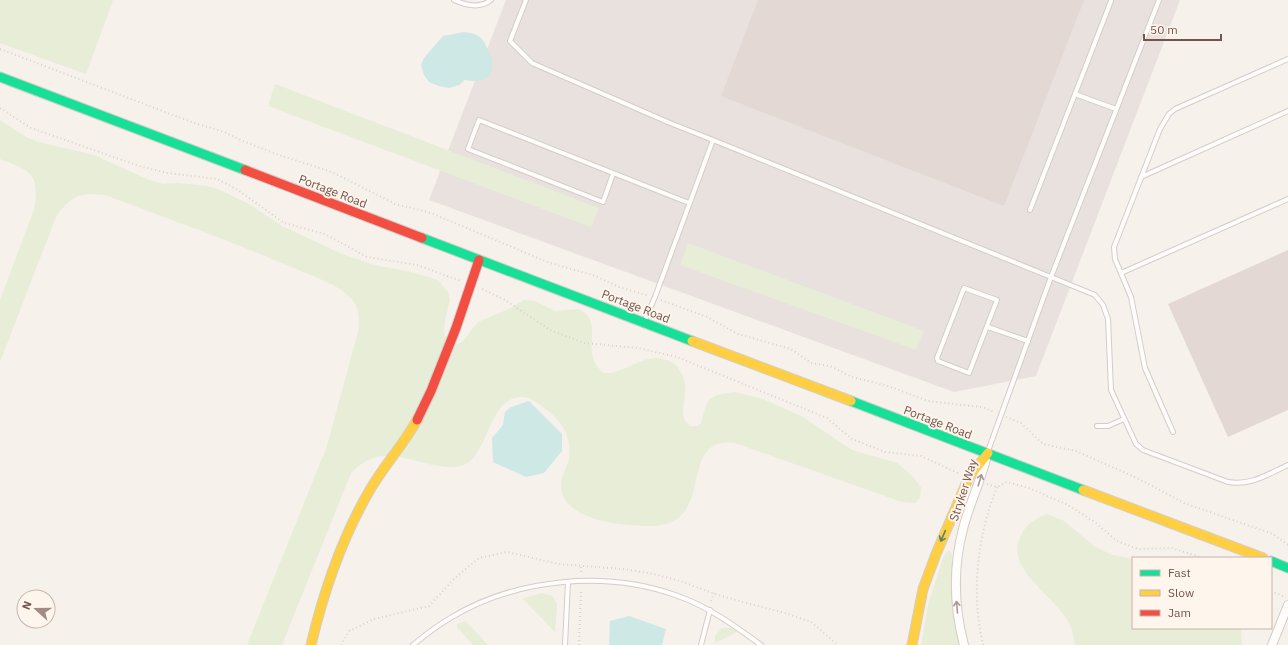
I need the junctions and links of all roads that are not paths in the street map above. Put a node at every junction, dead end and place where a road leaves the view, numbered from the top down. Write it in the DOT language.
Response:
graph roads {
  1 [pos="454,0"];
  2 [pos="490,0"];
  3 [pos="526,0"];
  4 [pos="1159,0"];
  5 [pos="1112,1"];
  6 [pos="1288,59"];
  7 [pos="0,77"];
  8 [pos="1075,94"];
  9 [pos="1116,109"];
  10 [pos="1288,111"];
  11 [pos="713,140"];
  12 [pos="613,174"];
  13 [pos="1141,177"];
  14 [pos="1288,199"];
  15 [pos="689,203"];
  16 [pos="1030,210"];
  17 [pos="479,260"];
  18 [pos="1121,273"];
  19 [pos="1051,277"];
  20 [pos="644,322"];
  21 [pos="988,326"];
  22 [pos="1028,341"];
  23 [pos="1124,419"];
  24 [pos="1097,426"];
  25 [pos="1173,432"];
  26 [pos="988,453"];
  27 [pos="1288,465"];
  28 [pos="1260,557"];
  29 [pos="1272,561"];
  30 [pos="1288,568"];
  31 [pos="568,582"];
  32 [pos="1288,605"];
  33 [pos="710,610"];
  34 [pos="312,645"];
  35 [pos="413,645"];
  36 [pos="565,645"];
  37 [pos="701,645"];
  38 [pos="761,645"];
  39 [pos="912,645"];
  40 [pos="964,645"];
  41 [pos="1272,645"];
  1 -- 2 [label="lane"];
  3 -- 11 [label="lane"];
  4 -- 9 [label="lane"];
  5 -- 8 [label="lane"];
  6 -- 13 [label="lane"];
  7 -- 17 [label="main road, Portage Road"];
  8 -- 9 [label="lane"];
  8 -- 16 [label="lane"];
  9 -- 19 [label="lane"];
  10 -- 13 [label="lane"];
  11 -- 15 [label="lane"];
  11 -- 19 [label="lane"];
  12 -- 12 [label="lane"];
  12 -- 15 [label="lane"];
  13 -- 18 [label="lane"];
  14 -- 18 [label="lane"];
  15 -- 20 [label="lane"];
  17 -- 20 [label="main road, Portage Road"];
  17 -- 34 [label="main road"];
  18 -- 25 [label="lane"];
  19 -- 22 [label="lane"];
  19 -- 23 [label="lane"];
  20 -- 26 [label="main road, Portage Road"];
  21 -- 21 [label="lane"];
  21 -- 22 [label="lane"];
  22 -- 26 [label="lane"];
  23 -- 24 [label="lane"];
  23 -- 27 [label="lane"];
  26 -- 28 [label="main road, Portage Road"];
  26 -- 39 [label="main road, Stryker Way, one-way"];
  40 -- 26 [label="street, Stryker Way, one-way"];
  29 -- 30 [label="main road"];
  31 -- 33 [label="lane"];
  31 -- 35 [label="lane"];
  31 -- 36 [label="lane"];
  32 -- 41 [label="street"];
  33 -- 37 [label="lane"];
  33 -- 38 [label="lane"];
}
